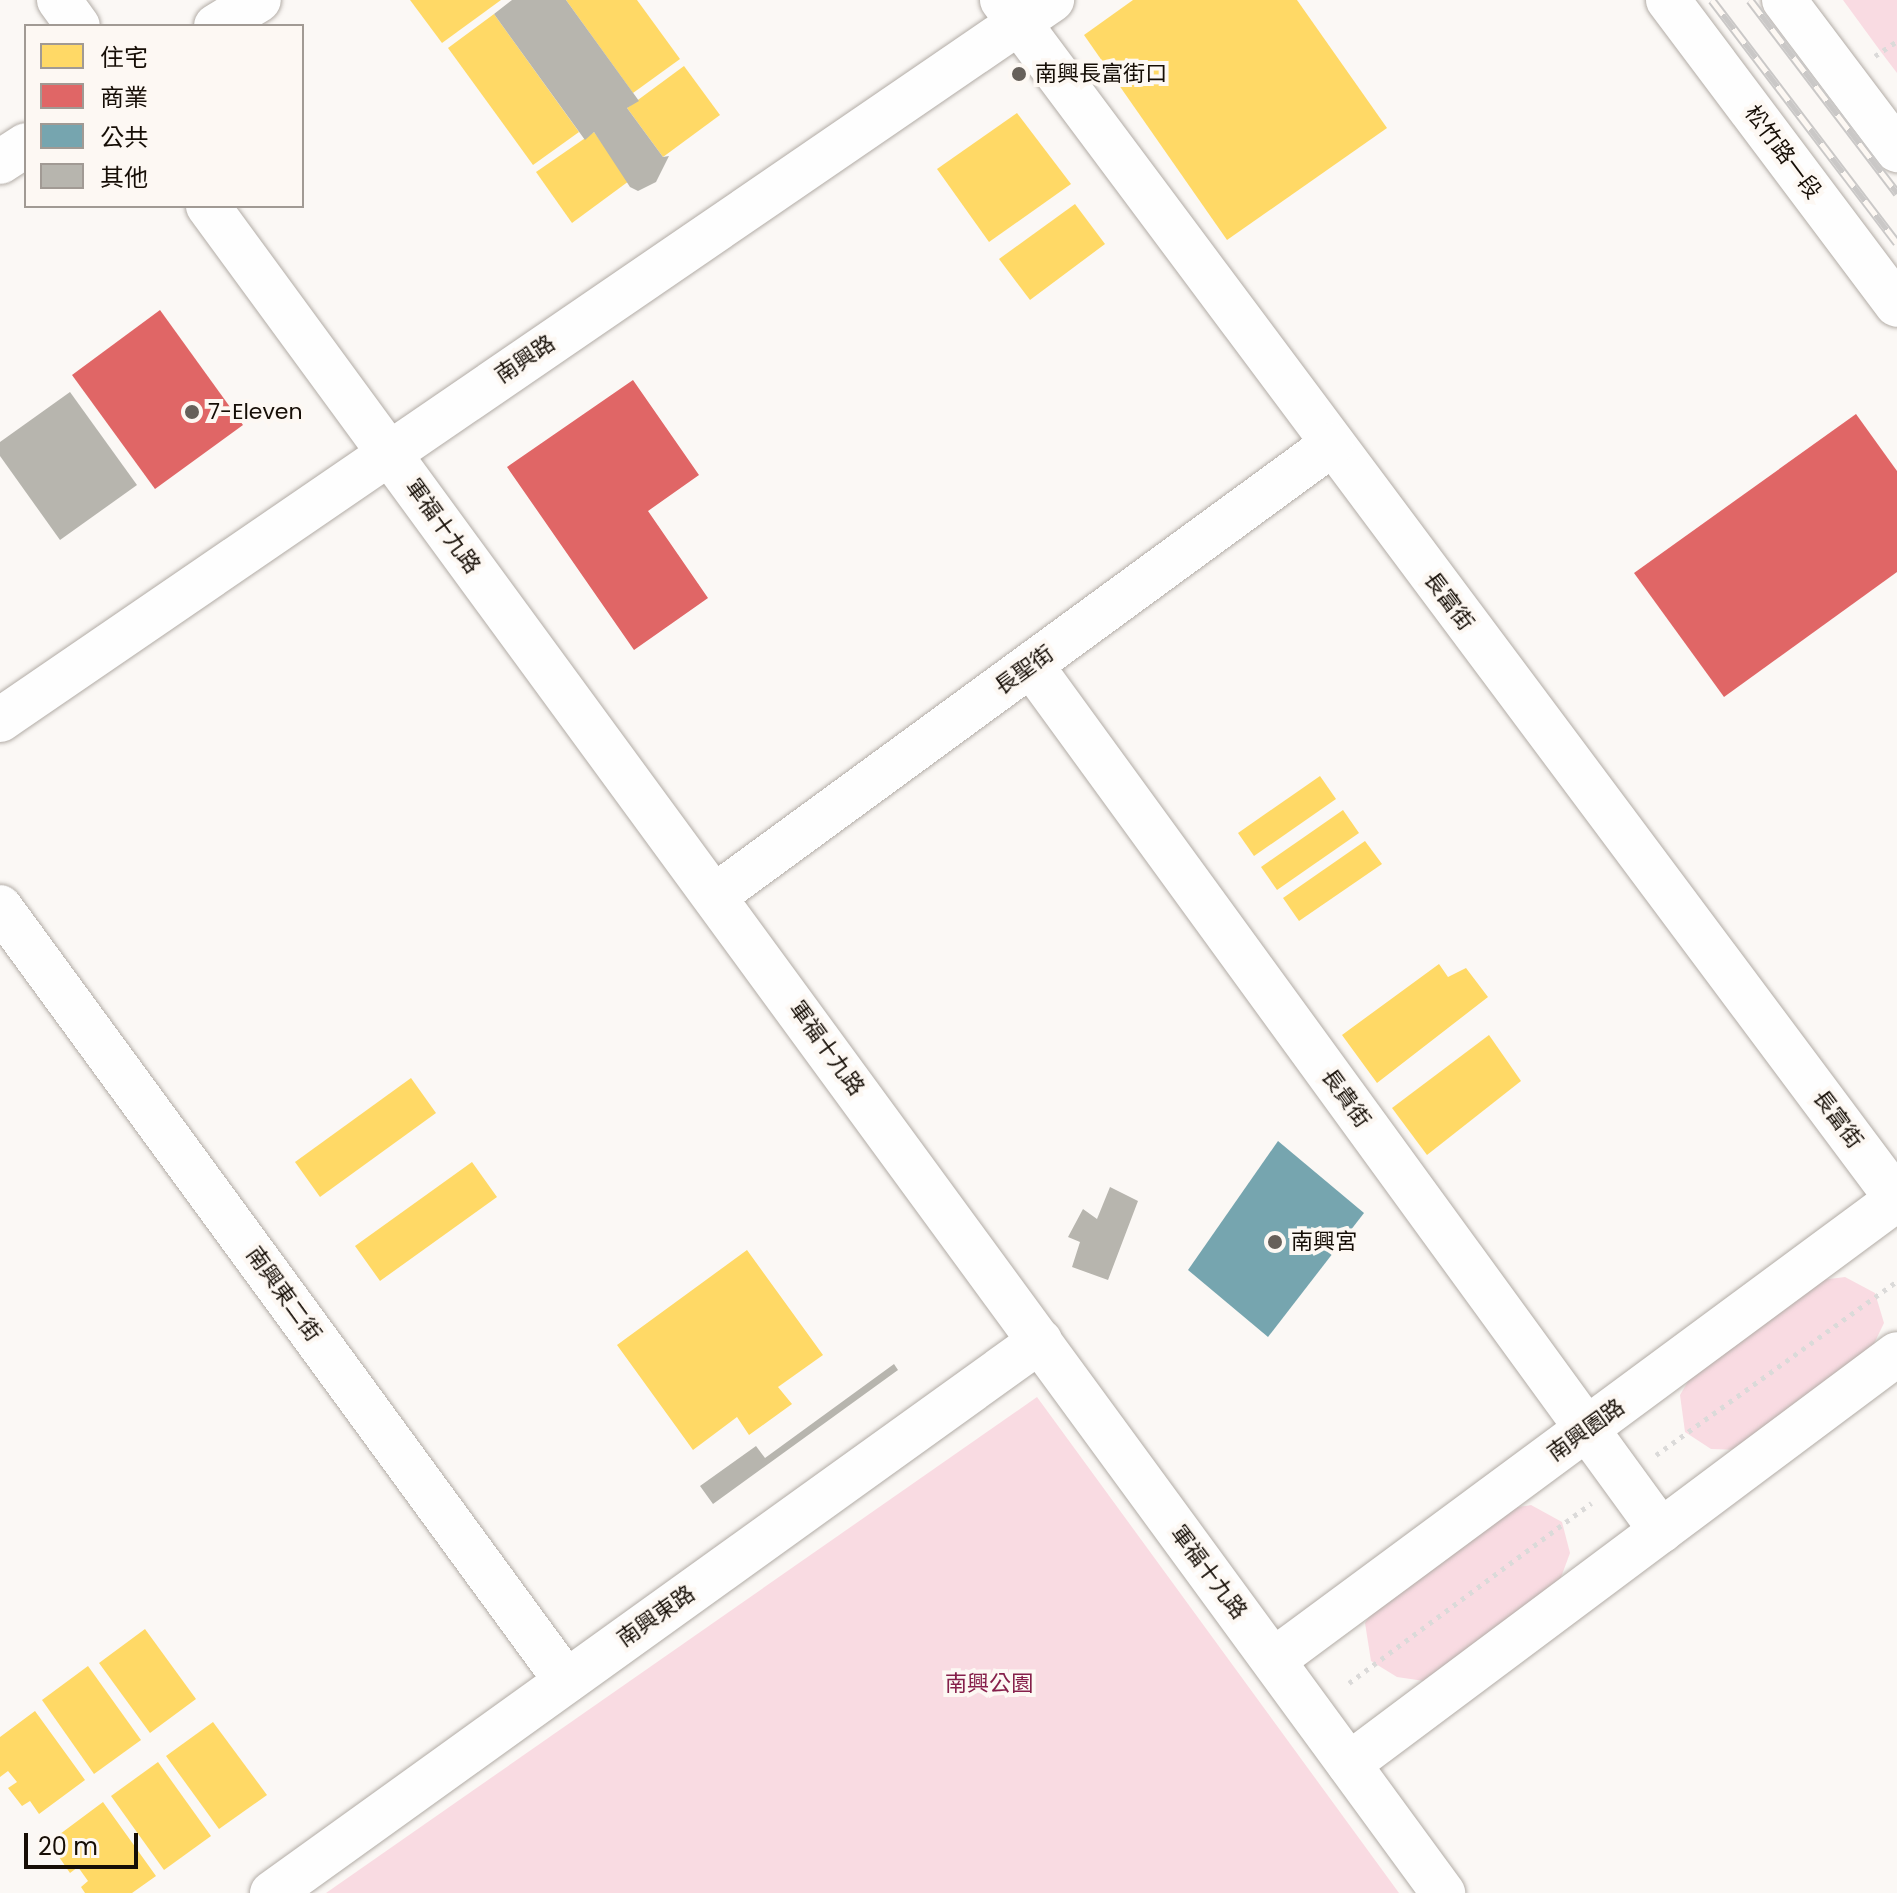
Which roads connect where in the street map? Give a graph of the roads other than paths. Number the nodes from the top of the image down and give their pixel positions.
1 (59, 0) edge
2 (259, 0) edge
3 (1668, 0) edge
4 (1784, 0) edge
5 (1024, 8) edge
6 (77, 24) edge
7 (219, 24) edge
8 (24, 146) edge
9 (1897, 150) edge
10 (0, 162) edge
11 (209, 208) edge
12 (1897, 305) edge
13 (1331, 445) junction
14 (389, 452) junction
15 (1031, 665) junction
16 (0, 720) edge
17 (716, 895) junction
18 (0, 907) edge
19 (1897, 1199) edge
20 (1040, 1341) junction
21 (1897, 1354) edge
22 (1587, 1429) junction
23 (1661, 1531) junction
24 (1275, 1659) junction
25 (566, 1681) junction
26 (1349, 1764) junction
27 (272, 1893) edge
28 (1443, 1893) edge

1 - 6 street
2 - 7 street
3 - 12 street, 松竹路一段
4 - 9 street
5 - 13 street, 長富街
5 - 14 street, 南興路
8 - 10 street
11 - 14 street, 軍福十九路
13 - 15 street, 長聖街
13 - 19 street, 長富街
14 - 16 street, 南興路
14 - 17 street, 軍福十九路
15 - 17 street, 長聖街
15 - 22 street, 長貴街
17 - 20 street, 軍福十九路
18 - 25 street, 南興東二街
19 - 22 street, 南興園路
20 - 24 street, 軍福十九路
20 - 25 street, 南興東路
21 - 23 street
22 - 23 street, 長貴街
22 - 24 street, 南興園路
23 - 26 street
24 - 26 street, 軍福十九路
25 - 27 street, 南興東路
26 - 28 street, 軍福十九路

